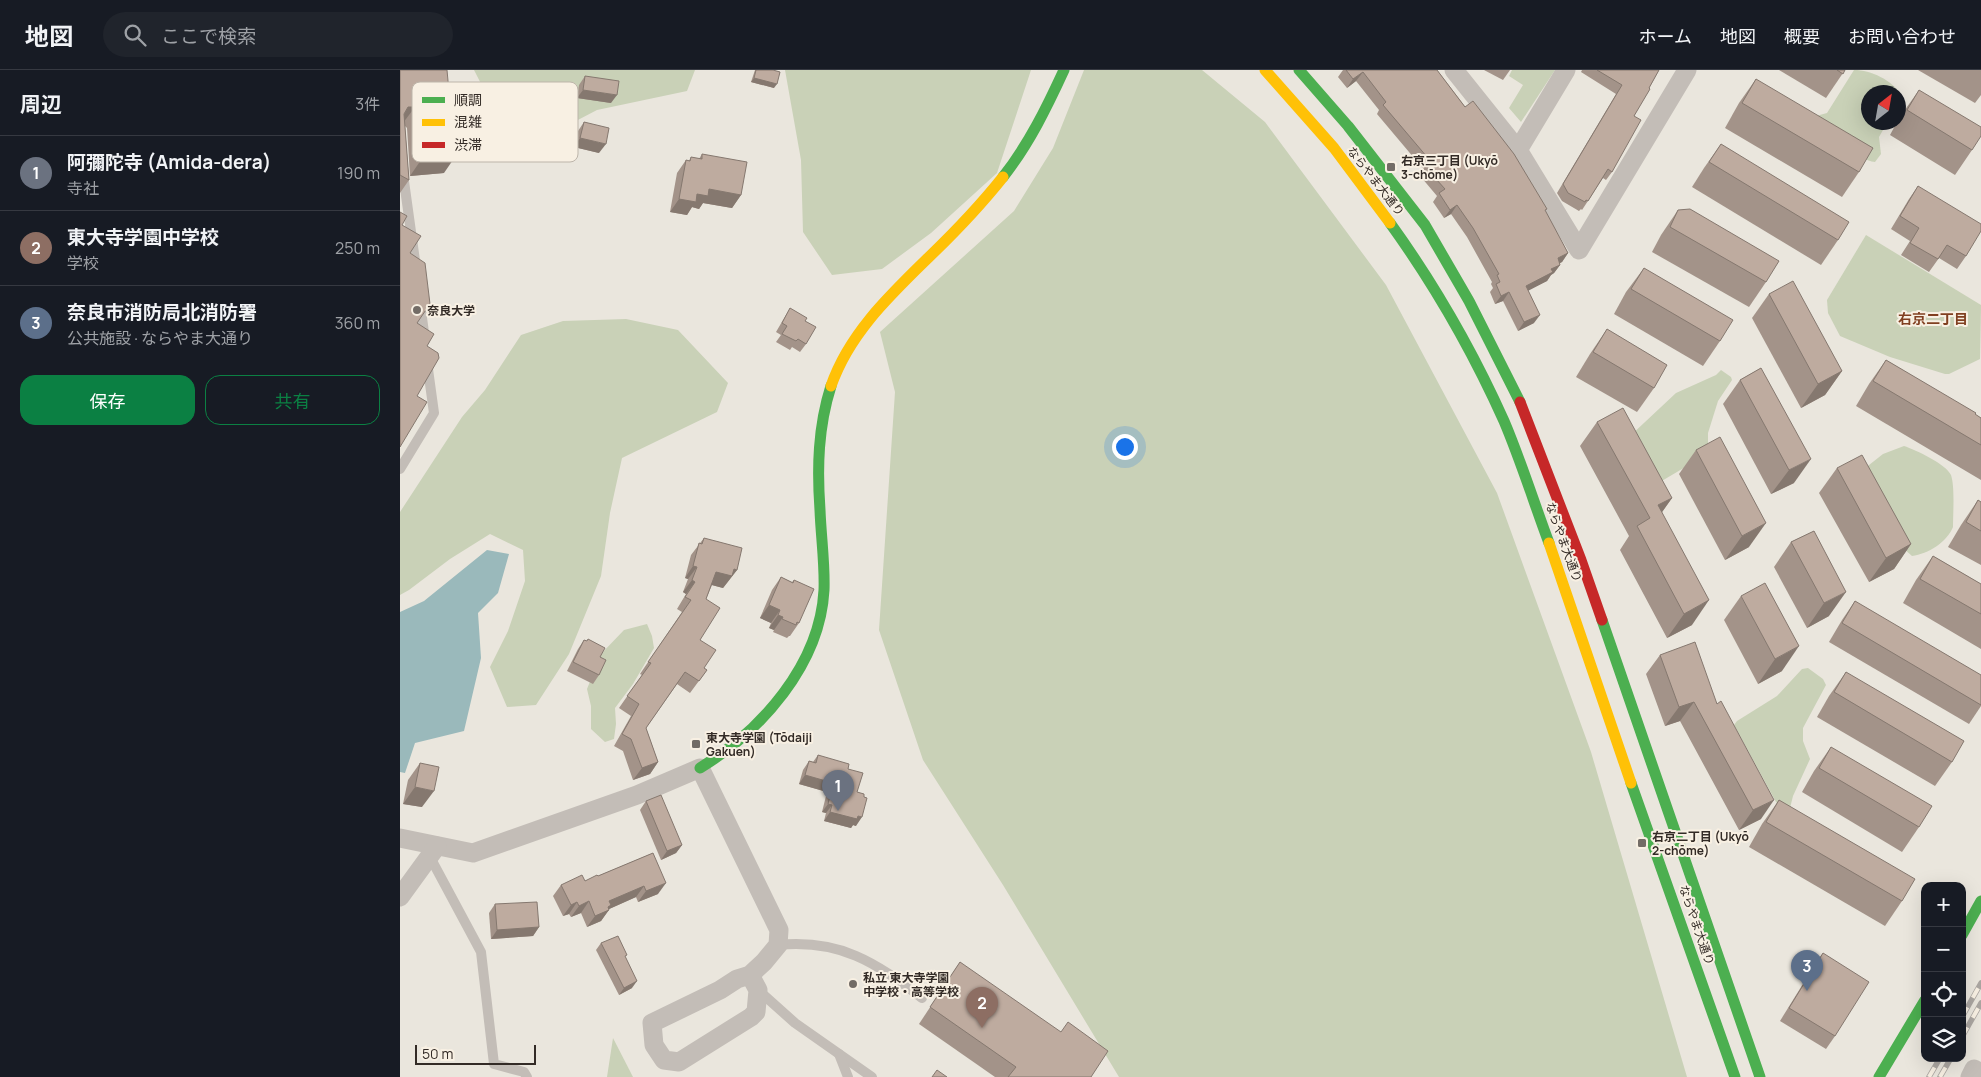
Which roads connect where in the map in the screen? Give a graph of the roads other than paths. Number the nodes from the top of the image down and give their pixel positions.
1 (1064, 70) edge
2 (1265, 70) edge
3 (1298, 70) edge
4 (1454, 70) edge
5 (1566, 70) edge
6 (1687, 70) edge
7 (1302, 85) edge
8 (1518, 150) junction
9 (402, 167) edge
10 (400, 469) edge
11 (700, 768) junction
12 (400, 838) edge
13 (433, 852) junction
14 (400, 898) edge
15 (1981, 902) edge
16 (1966, 928) edge
17 (778, 945) junction
18 (754, 982) junction
19 (922, 998) dead end
20 (1921, 1007) edge
21 (839, 1054) junction
22 (1981, 1073) edge
23 (527, 1077) edge
24 (848, 1077) edge
25 (872, 1077) edge
26 (1735, 1077) edge
27 (1760, 1077) edge
28 (1878, 1077) edge
29 (1970, 1077) edge

1 - 11 street
2 - 7 street, ならやま大通り
3 - 7 street, ならやま大通り
4 - 8 street
5 - 8 street
6 - 8 street
7 - 26 street, ならやま大通り
7 - 27 street, ならやま大通り
9 - 10 lane
11 - 13 street
11 - 17 street
12 - 13 street
13 - 14 street
13 - 23 lane
15 - 16 street
17 - 18 street
17 - 19 lane
18 - 18 street
18 - 21 lane
20 - 28 street
21 - 24 lane
21 - 25 lane
22 - 29 street

